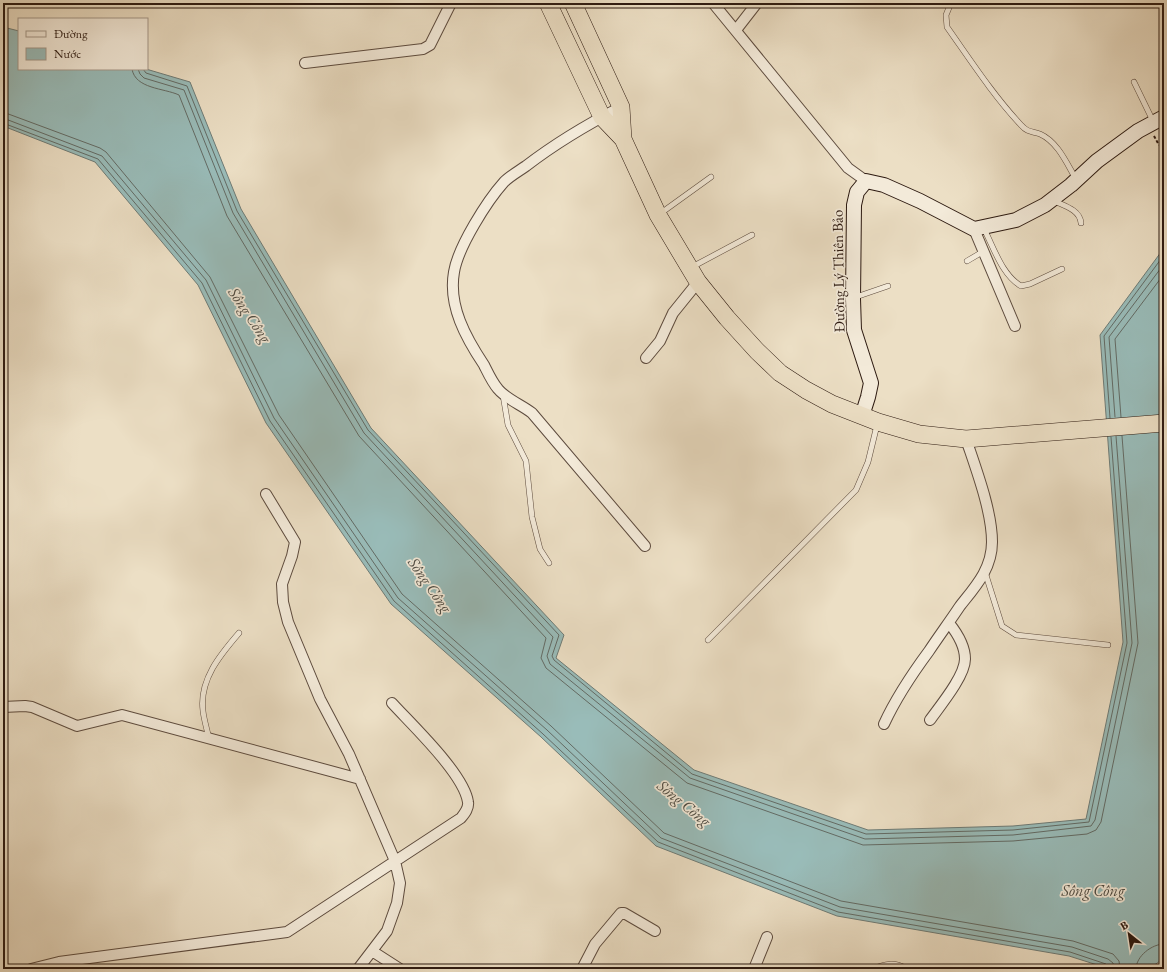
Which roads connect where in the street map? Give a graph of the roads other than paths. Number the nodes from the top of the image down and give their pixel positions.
1 (451, 3) edge
2 (548, 3) edge
3 (572, 3) edge
4 (713, 3) edge
5 (757, 3) edge
6 (951, 3) edge
7 (736, 30) junction
8 (305, 63) dead end
9 (1134, 82) dead end
10 (621, 107) junction
11 (602, 117) junction
12 (1159, 119) edge
13 (623, 139) junction
14 (711, 177) dead end
15 (1077, 180) junction
16 (866, 181) junction
17 (1052, 200) junction
18 (658, 215) junction
19 (1081, 223) dead end
20 (979, 227) junction
21 (752, 235) dead end
22 (984, 251) junction
23 (967, 261) dead end
24 (1062, 269) dead end
25 (694, 275) junction
26 (888, 286) dead end
27 (852, 299) junction
28 (1015, 326) dead end
29 (646, 358) dead end
30 (503, 393) junction
31 (862, 416) junction
32 (878, 422) junction
33 (1164, 423) edge
34 (966, 439) junction
35 (266, 494) dead end
36 (645, 546) dead end
37 (549, 563) dead end
38 (985, 572) junction
39 (950, 623) junction
40 (240, 634) dead end
41 (708, 640) dead end
42 (1108, 644) dead end
43 (392, 703) dead end
44 (3, 707) edge
45 (930, 720) dead end
46 (884, 724) dead end
47 (209, 739) junction
48 (360, 779) junction
49 (395, 861) junction
50 (655, 931) dead end
51 (768, 936) dead end
52 (372, 951) junction
53 (31, 969) edge
54 (358, 969) edge
55 (400, 969) edge
56 (582, 969) edge
57 (754, 969) edge
58 (873, 969) edge
59 (907, 969) edge

1 - 8 street
2 - 11 highway
3 - 10 highway
4 - 7 street
5 - 7 street
6 - 15 lane
7 - 16 street
9 - 12 lane
10 - 11 street
10 - 13 highway
11 - 13 highway
11 - 30 street
12 - 15 main road
13 - 18 highway
14 - 18 lane
15 - 17 main road
16 - 20 main road
16 - 27 main road, Đường Lý Thiên Bảo
17 - 19 lane
17 - 20 main road
18 - 25 highway
20 - 22 street
20 - 24 lane
21 - 25 lane
22 - 23 lane
22 - 28 street
25 - 29 street
25 - 31 highway
26 - 27 lane
27 - 31 main road, Đường Lý Thiên Bảo
30 - 36 street
30 - 37 lane
31 - 32 highway
32 - 34 highway
32 - 41 lane
33 - 34 highway
34 - 38 street
35 - 48 street
38 - 39 street
38 - 42 lane
39 - 45 street
39 - 46 street
40 - 47 lane
43 - 49 street
44 - 47 street
47 - 48 street
48 - 49 street
49 - 52 street
49 - 53 street
50 - 56 street
51 - 57 street
52 - 54 street
52 - 55 street
58 - 59 lane

